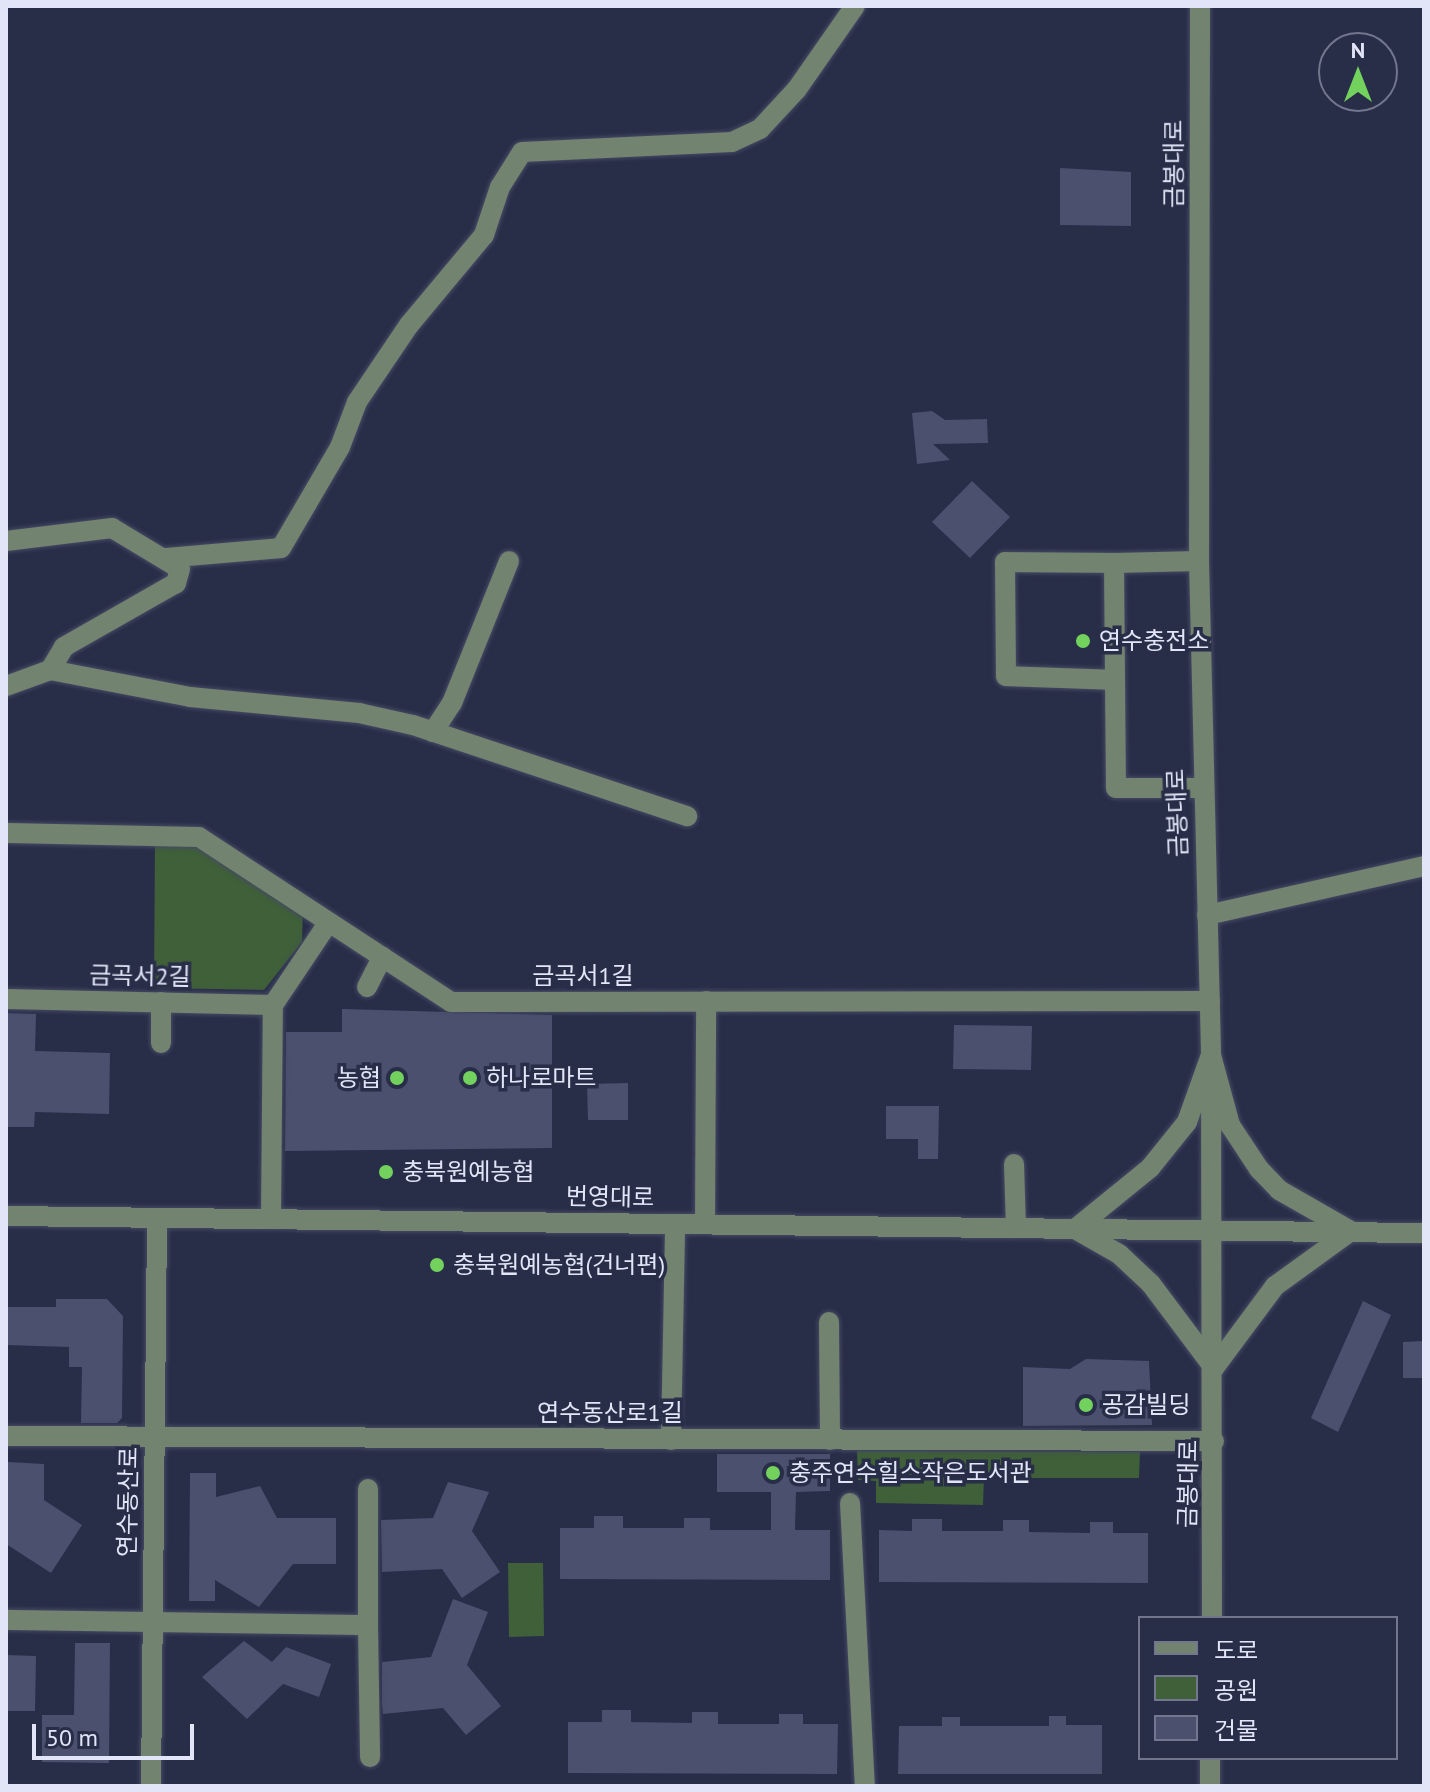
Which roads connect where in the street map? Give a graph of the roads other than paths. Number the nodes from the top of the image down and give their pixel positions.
1 (855, 6) edge
2 (1200, 6) edge
3 (6, 541) edge
4 (165, 558) junction
5 (509, 561) dead end
6 (1199, 561) junction
7 (1114, 563) junction
8 (50, 670) junction
9 (1115, 680) junction
10 (6, 686) edge
11 (433, 732) junction
12 (1202, 788) junction
13 (687, 816) dead end
14 (6, 833) edge
15 (1424, 866) edge
16 (1207, 915) junction
17 (328, 923) junction
18 (382, 957) junction
19 (367, 987) dead end
20 (6, 999) edge
21 (706, 1001) junction
22 (1210, 1001) junction
23 (161, 1002) junction
24 (273, 1005) junction
25 (161, 1043) dead end
26 (1211, 1055) junction
27 (1014, 1164) dead end
28 (6, 1216) edge
29 (157, 1218) junction
30 (271, 1219) junction
31 (675, 1224) junction
32 (705, 1224) junction
33 (1016, 1228) junction
34 (1075, 1229) junction
35 (1213, 1229) junction
36 (1351, 1231) junction
37 (1424, 1233) edge
38 (829, 1322) dead end
39 (1214, 1368) junction
40 (6, 1436) edge
41 (155, 1438) junction
42 (671, 1440) junction
43 (830, 1440) junction
44 (1214, 1441) junction
45 (368, 1489) dead end
46 (850, 1503) dead end
47 (1212, 1616) edge
48 (6, 1620) edge
49 (153, 1623) junction
50 (368, 1625) junction
51 (370, 1757) dead end
52 (1210, 1760) edge
53 (151, 1786) edge
54 (865, 1786) edge
55 (1210, 1786) edge

1 - 4 street
2 - 6 street, 금봉대로
3 - 4 street
4 - 8 street
5 - 11 street
6 - 7 street
6 - 12 street, 금봉대로
7 - 9 street
7 - 9 street
8 - 10 street
8 - 11 street
9 - 12 street
11 - 13 street
12 - 16 street, 금봉대로
14 - 17 street, 금곡서1길
15 - 16 street
16 - 22 street, 금봉대로
17 - 18 street, 금곡서1길
17 - 24 street
18 - 19 street
18 - 21 street, 금곡서1길
20 - 23 street, 금곡서2길
21 - 22 street, 금곡서1길
21 - 32 street
22 - 26 street, 금봉대로
23 - 24 street, 금곡서2길
23 - 25 street
24 - 30 street
26 - 34 street
26 - 35 street, 금봉대로
26 - 36 street
27 - 33 street
28 - 29 street, 번영대로
29 - 30 street, 번영대로
29 - 41 street, 연수동산로
30 - 31 street, 번영대로
31 - 32 street, 번영대로
31 - 42 street
32 - 33 street, 번영대로
33 - 34 street, 번영대로
34 - 35 street, 번영대로
34 - 39 street
35 - 36 street, 번영대로
35 - 39 street, 금봉대로
36 - 37 street, 번영대로
36 - 39 street
38 - 43 street
39 - 44 street, 금봉대로
40 - 41 street, 연수동산로1길
41 - 42 street, 연수동산로1길
41 - 49 street, 연수동산로
42 - 43 street, 연수동산로1길
43 - 44 street, 연수동산로1길
44 - 47 street, 금봉대로
45 - 50 street
46 - 54 street
48 - 49 street
49 - 50 street
49 - 53 street, 연수동산로
50 - 51 street
52 - 55 street

